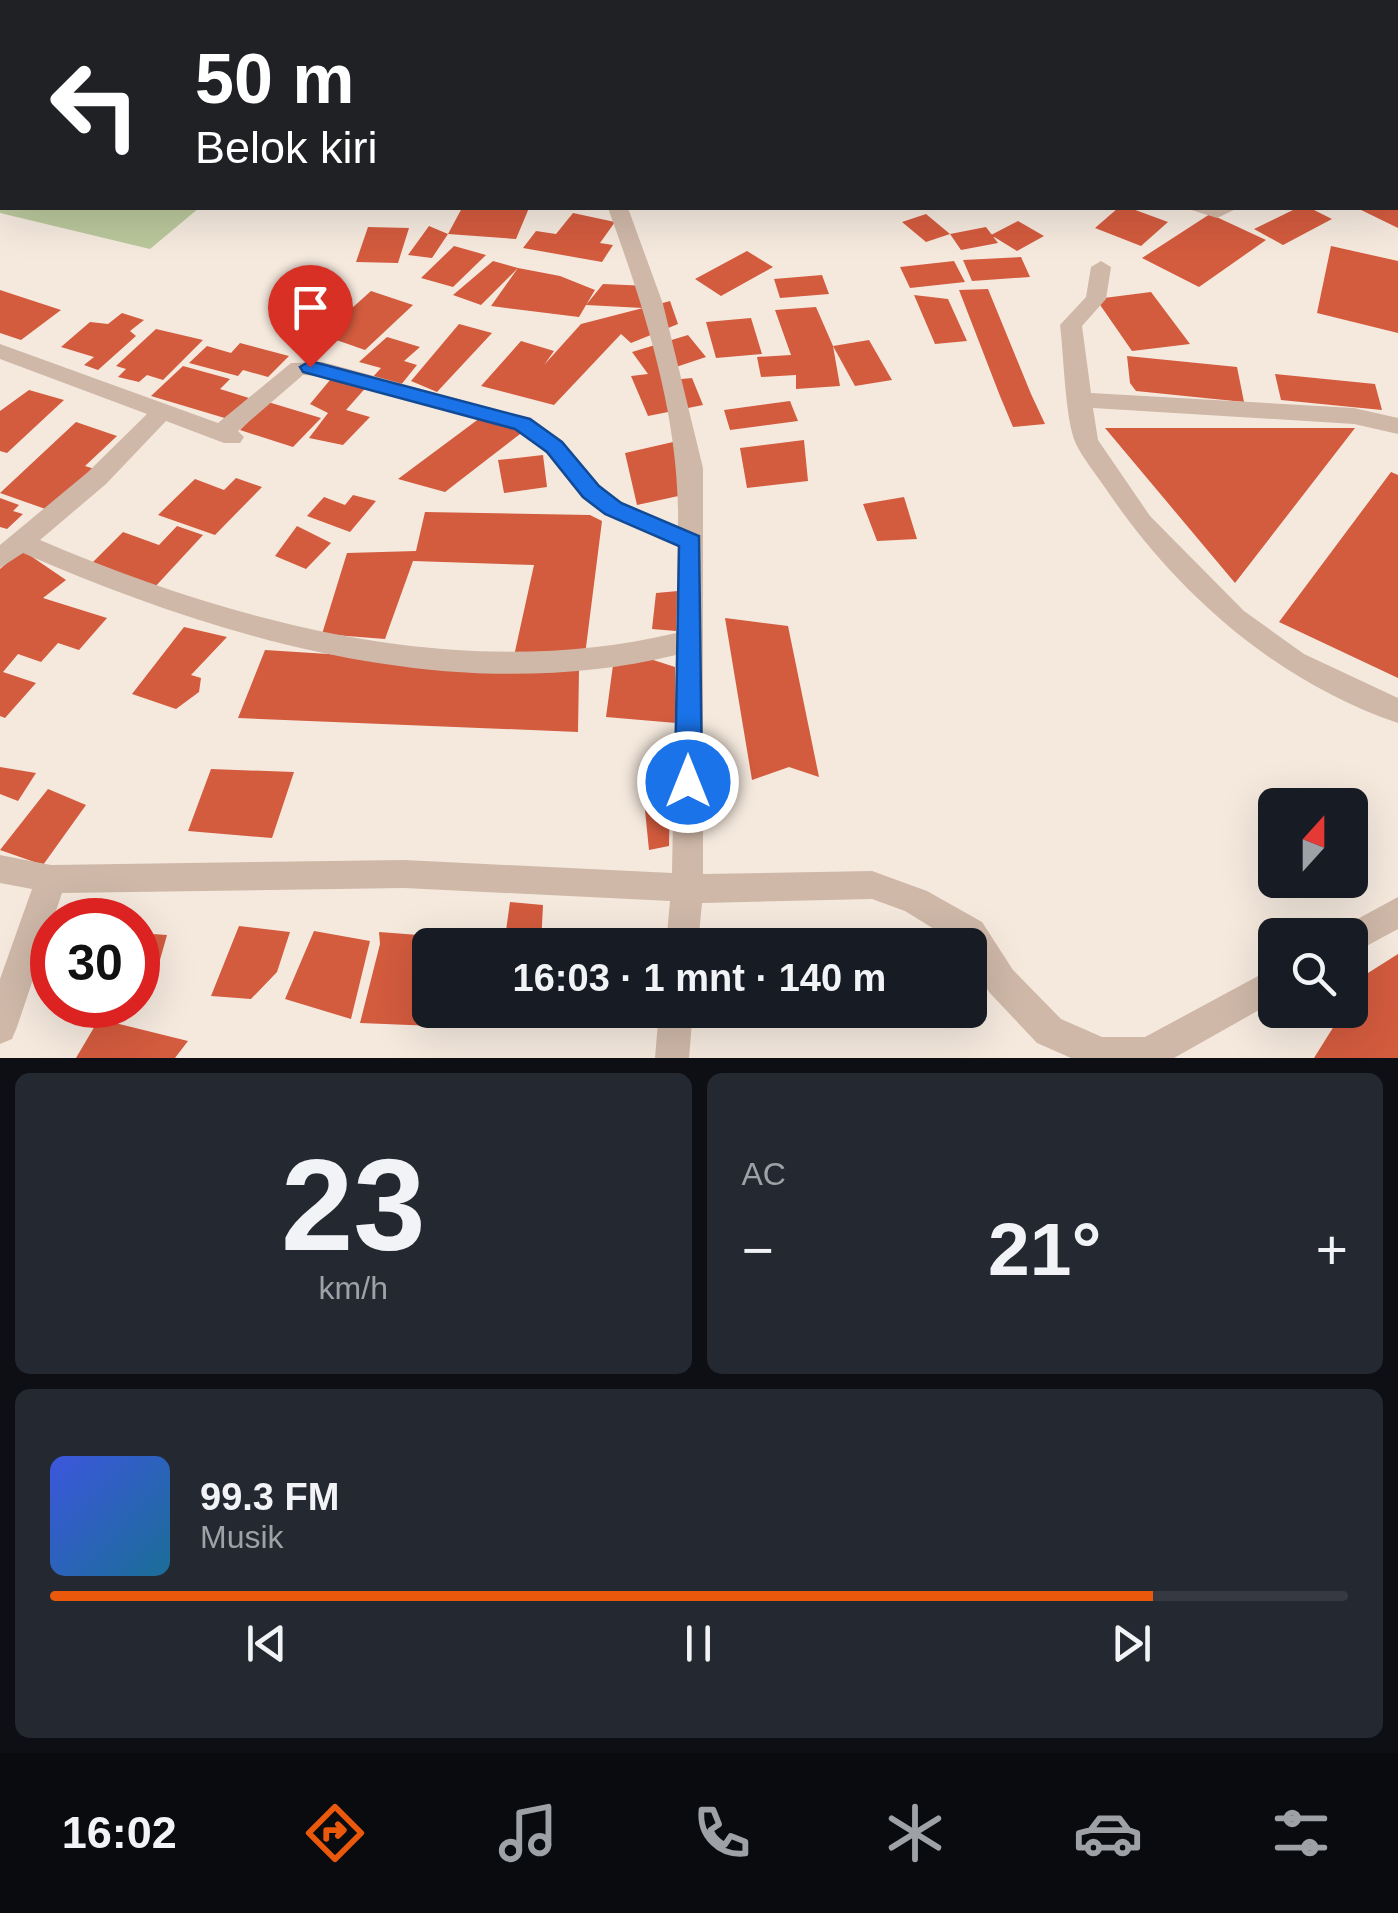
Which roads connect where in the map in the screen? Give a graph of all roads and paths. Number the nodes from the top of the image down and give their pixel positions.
1 (619, 210) edge
2 (1101, 267) dead end
3 (0, 351) edge
4 (1078, 400) junction
5 (164, 411) junction
6 (1398, 426) edge
7 (691, 542) junction
8 (10, 550) edge
9 (690, 640) junction
10 (1398, 711) edge
11 (0, 868) edge
12 (51, 879) junction
13 (687, 887) junction
14 (1398, 912) edge
15 (683, 928) edge
16 (1368, 930) edge
17 (1258, 993) edge
18 (0, 1028) edge
19 (674, 1028) edge
20 (1149, 1056) edge
21 (672, 1058) edge

1 - 7 street
2 - 4 street
3 - 5 street
4 - 6 street
4 - 10 street
5 - 7 street
5 - 8 street
7 - 9 street
8 - 9 street
9 - 13 street
11 - 12 street
12 - 13 street
12 - 18 street
13 - 15 street
13 - 20 street
14 - 16 street
17 - 20 street
19 - 21 street

